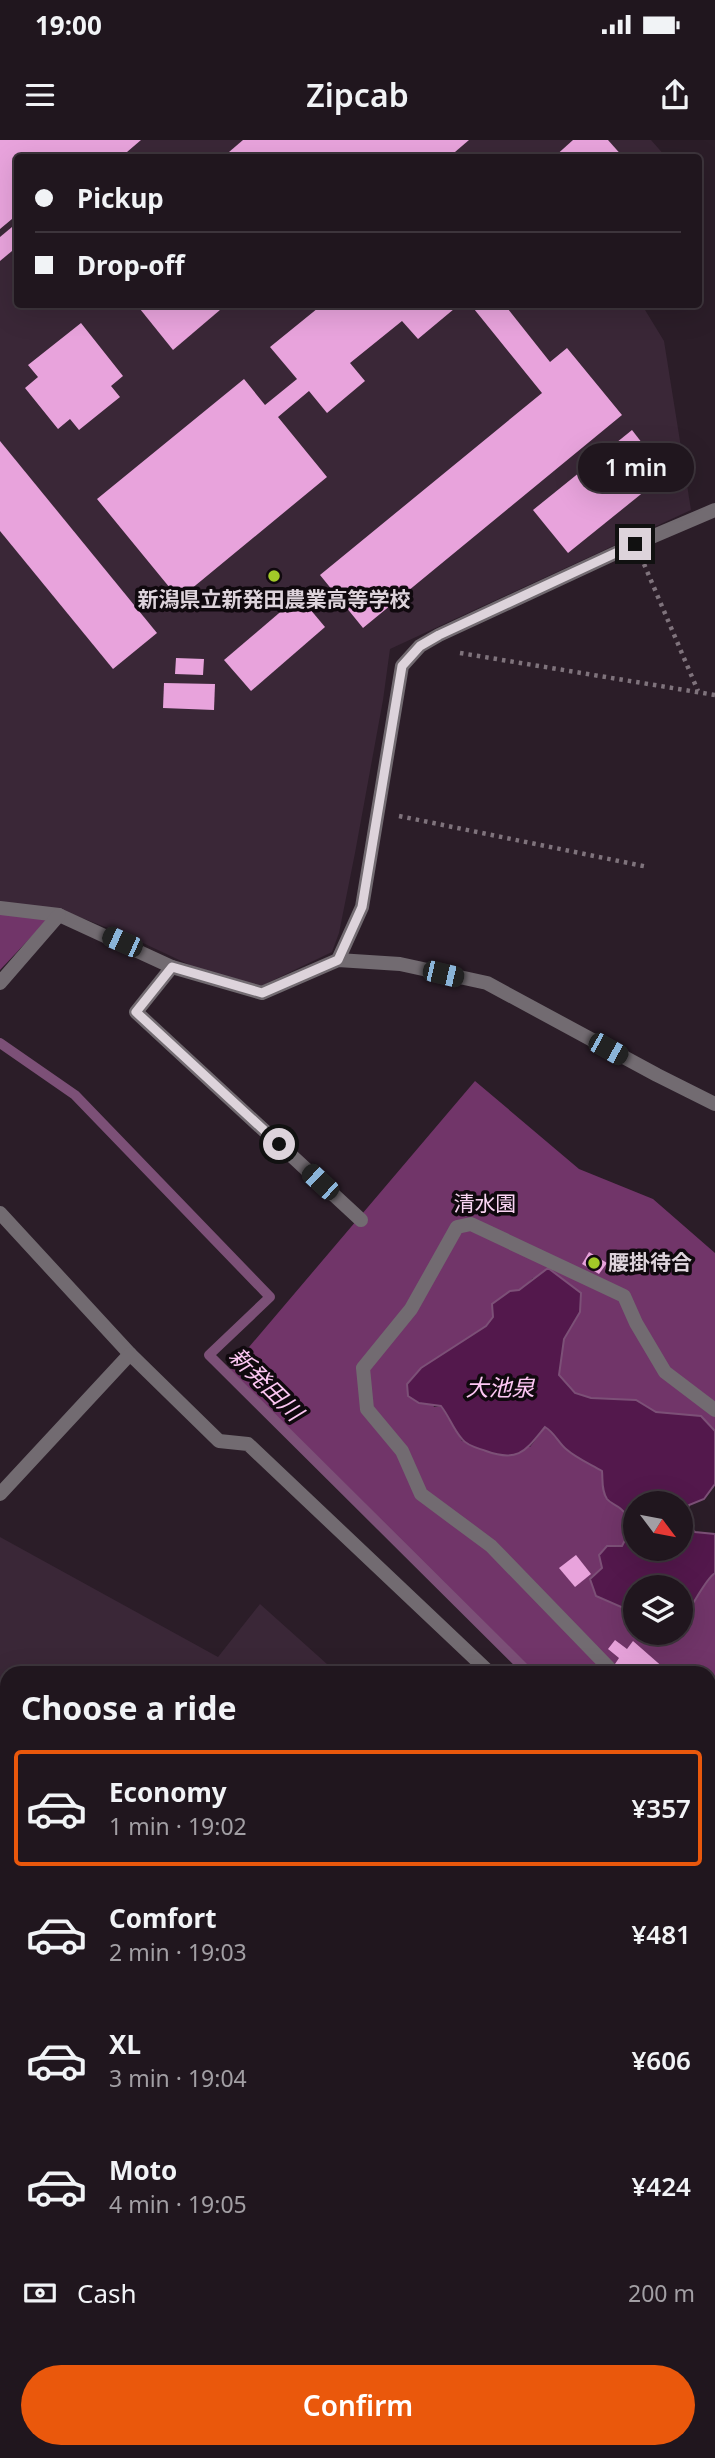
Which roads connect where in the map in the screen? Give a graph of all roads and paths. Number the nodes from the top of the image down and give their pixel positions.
1 (715, 510) edge
2 (635, 544) junction
3 (420, 646) junction
4 (699, 692) junction
5 (715, 695) edge
6 (378, 812) junction
7 (648, 867) dead end
8 (0, 908) edge
9 (59, 915) junction
10 (338, 960) junction
11 (172, 967) junction
12 (0, 983) edge
13 (715, 1104) edge
14 (0, 1213) edge
15 (361, 1220) dead end
16 (130, 1354) junction
17 (715, 1410) edge
18 (0, 1494) edge
19 (483, 1666) edge
20 (607, 1666) edge

1 - 2 street
2 - 3 street
2 - 4 path
3 - 4 path
3 - 6 street
4 - 5 path
6 - 7 path
6 - 10 street
8 - 9 street
9 - 11 street
9 - 12 street
10 - 11 street
10 - 13 street
11 - 15 street
14 - 16 street
16 - 18 street
16 - 19 street
17 - 20 street

